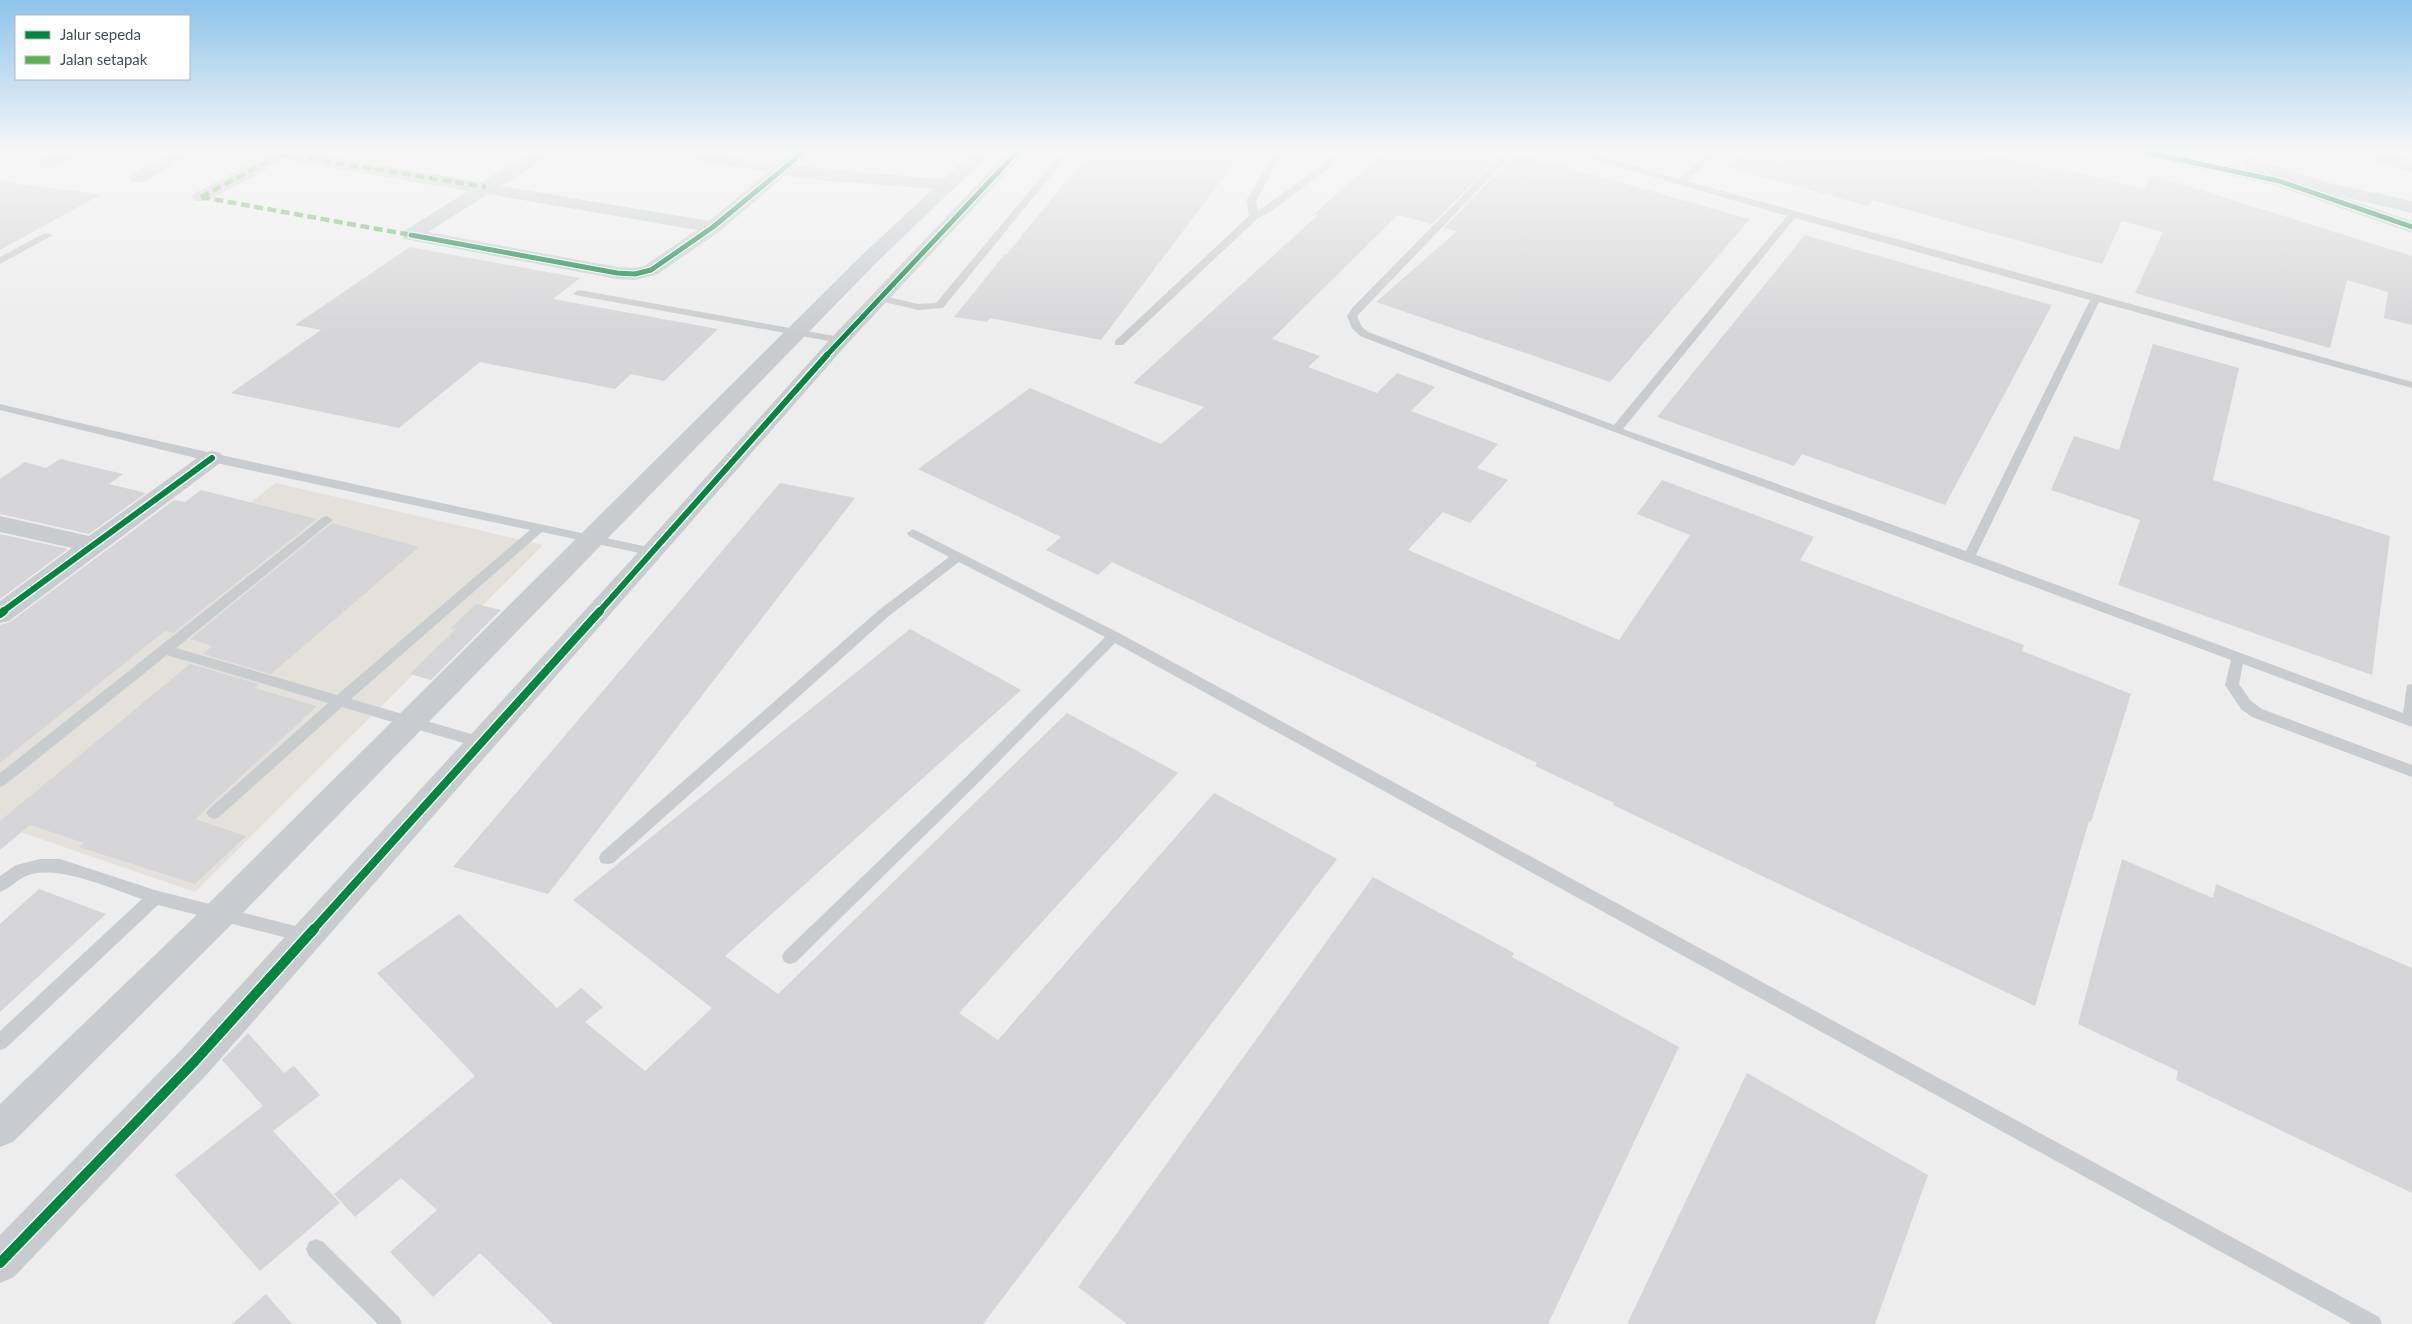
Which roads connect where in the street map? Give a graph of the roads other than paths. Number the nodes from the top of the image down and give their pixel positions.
1 (446, 212) edge
2 (627, 212) edge
3 (732, 212) edge
4 (919, 212) edge
5 (962, 212) edge
6 (1017, 212) edge
7 (1253, 212) edge
8 (1263, 212) edge
9 (1451, 212) edge
10 (1786, 212) edge
11 (2341, 212) edge
12 (2369, 212) edge
13 (1794, 214) junction
14 (1254, 217) junction
15 (714, 227) junction
16 (2412, 227) edge
17 (48, 235) dead end
18 (2412, 238) edge
19 (0, 261) edge
20 (579, 293) dead end
21 (2096, 297) junction
22 (880, 298) junction
23 (798, 332) junction
24 (840, 340) junction
25 (1119, 343) dead end
26 (2412, 385) edge
27 (0, 407) edge
28 (1616, 430) junction
29 (212, 458) junction
30 (327, 520) dead end
31 (0, 524) edge
32 (541, 527) junction
33 (913, 533) dead end
34 (594, 538) junction
35 (93, 545) junction
36 (653, 552) junction
37 (958, 556) junction
38 (1970, 557) junction
39 (0, 614) edge
40 (1114, 636) junction
41 (163, 649) junction
42 (2238, 657) junction
43 (2412, 689) edge
44 (338, 702) junction
45 (409, 722) junction
46 (2410, 722) edge
47 (480, 742) junction
48 (2412, 771) edge
49 (0, 781) edge
50 (214, 813) dead end
51 (607, 858) dead end
52 (0, 885) edge
53 (155, 897) junction
54 (220, 914) junction
55 (307, 936) junction
56 (790, 957) dead end
57 (0, 1042) edge
58 (0, 1129) edge
59 (316, 1249) dead end
60 (0, 1264) edge
61 (392, 1324) edge
62 (2372, 1324) edge

1 - 15 street
2 - 15 street
3 - 15 street
4 - 23 street
5 - 22 street
6 - 22 lane
7 - 14 lane
8 - 14 lane
9 - 28 lane
10 - 13 lane
11 - 18 street
12 - 16 street
13 - 21 lane
13 - 28 lane
14 - 25 lane
17 - 19 lane
20 - 23 lane
21 - 26 lane
21 - 38 lane
22 - 24 street
23 - 24 lane
23 - 34 street
24 - 36 street
27 - 29 lane
28 - 38 lane
29 - 32 lane
29 - 35 street
30 - 41 lane
31 - 35 street
32 - 34 lane
32 - 44 lane
33 - 37 lane
34 - 36 lane
34 - 45 street
35 - 39 street
36 - 47 street
37 - 40 lane
37 - 51 lane
38 - 42 lane
40 - 56 lane
40 - 62 lane
41 - 44 lane
41 - 49 lane
42 - 46 lane
42 - 48 lane
43 - 46 lane
44 - 45 lane
44 - 50 lane
45 - 47 lane
45 - 54 street
47 - 55 street
52 - 53 lane
53 - 54 lane
53 - 57 lane
54 - 55 lane
54 - 58 street
55 - 60 street
59 - 61 lane

